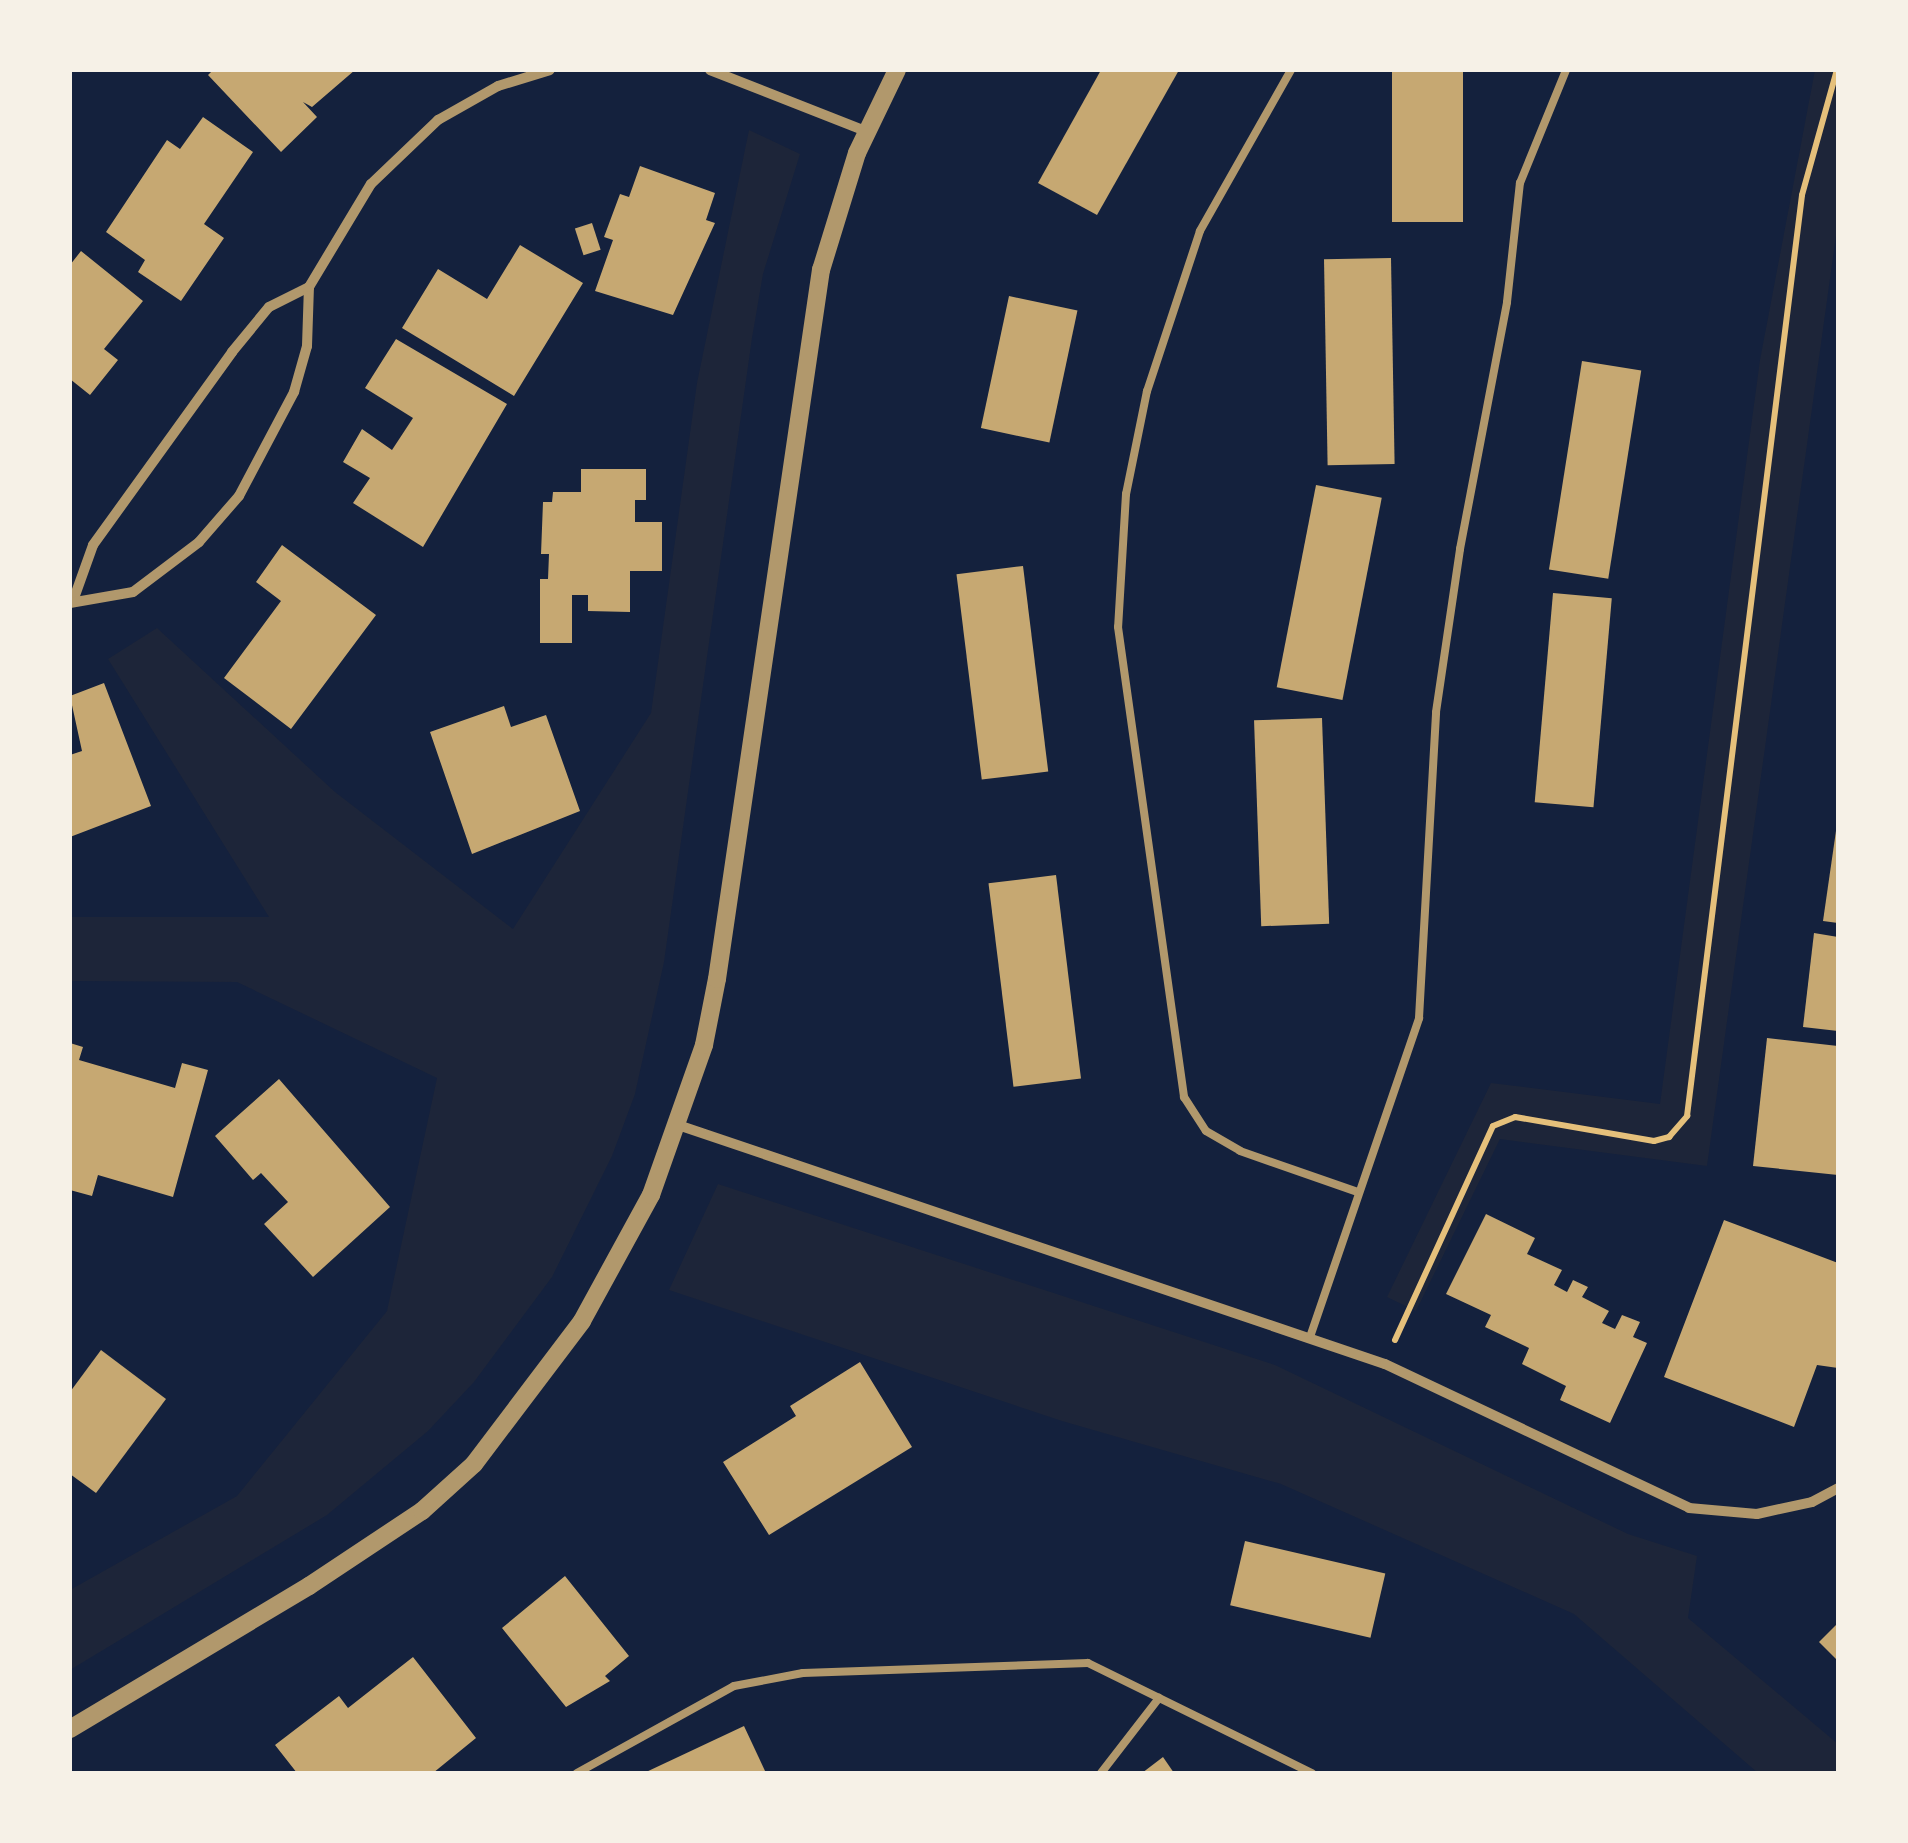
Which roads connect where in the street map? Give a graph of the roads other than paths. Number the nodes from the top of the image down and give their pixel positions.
1 (550, 70) edge
2 (710, 70) edge
3 (897, 70) edge
4 (1290, 70) edge
5 (1566, 70) edge
6 (866, 131) junction
7 (310, 287) junction
8 (71, 602) edge
9 (678, 1124) junction
10 (1358, 1192) junction
11 (1310, 1337) junction
12 (1838, 1488) edge
13 (1159, 1698) junction
14 (70, 1729) edge
15 (577, 1773) edge
16 (1101, 1773) edge
17 (1312, 1773) edge

1 - 7 street
2 - 6 street
3 - 6 street
4 - 10 lane
5 - 10 lane
6 - 9 street
7 - 8 street
7 - 8 street
9 - 11 street
9 - 14 street
10 - 11 lane
11 - 12 street
13 - 15 lane
13 - 16 lane
13 - 17 lane

